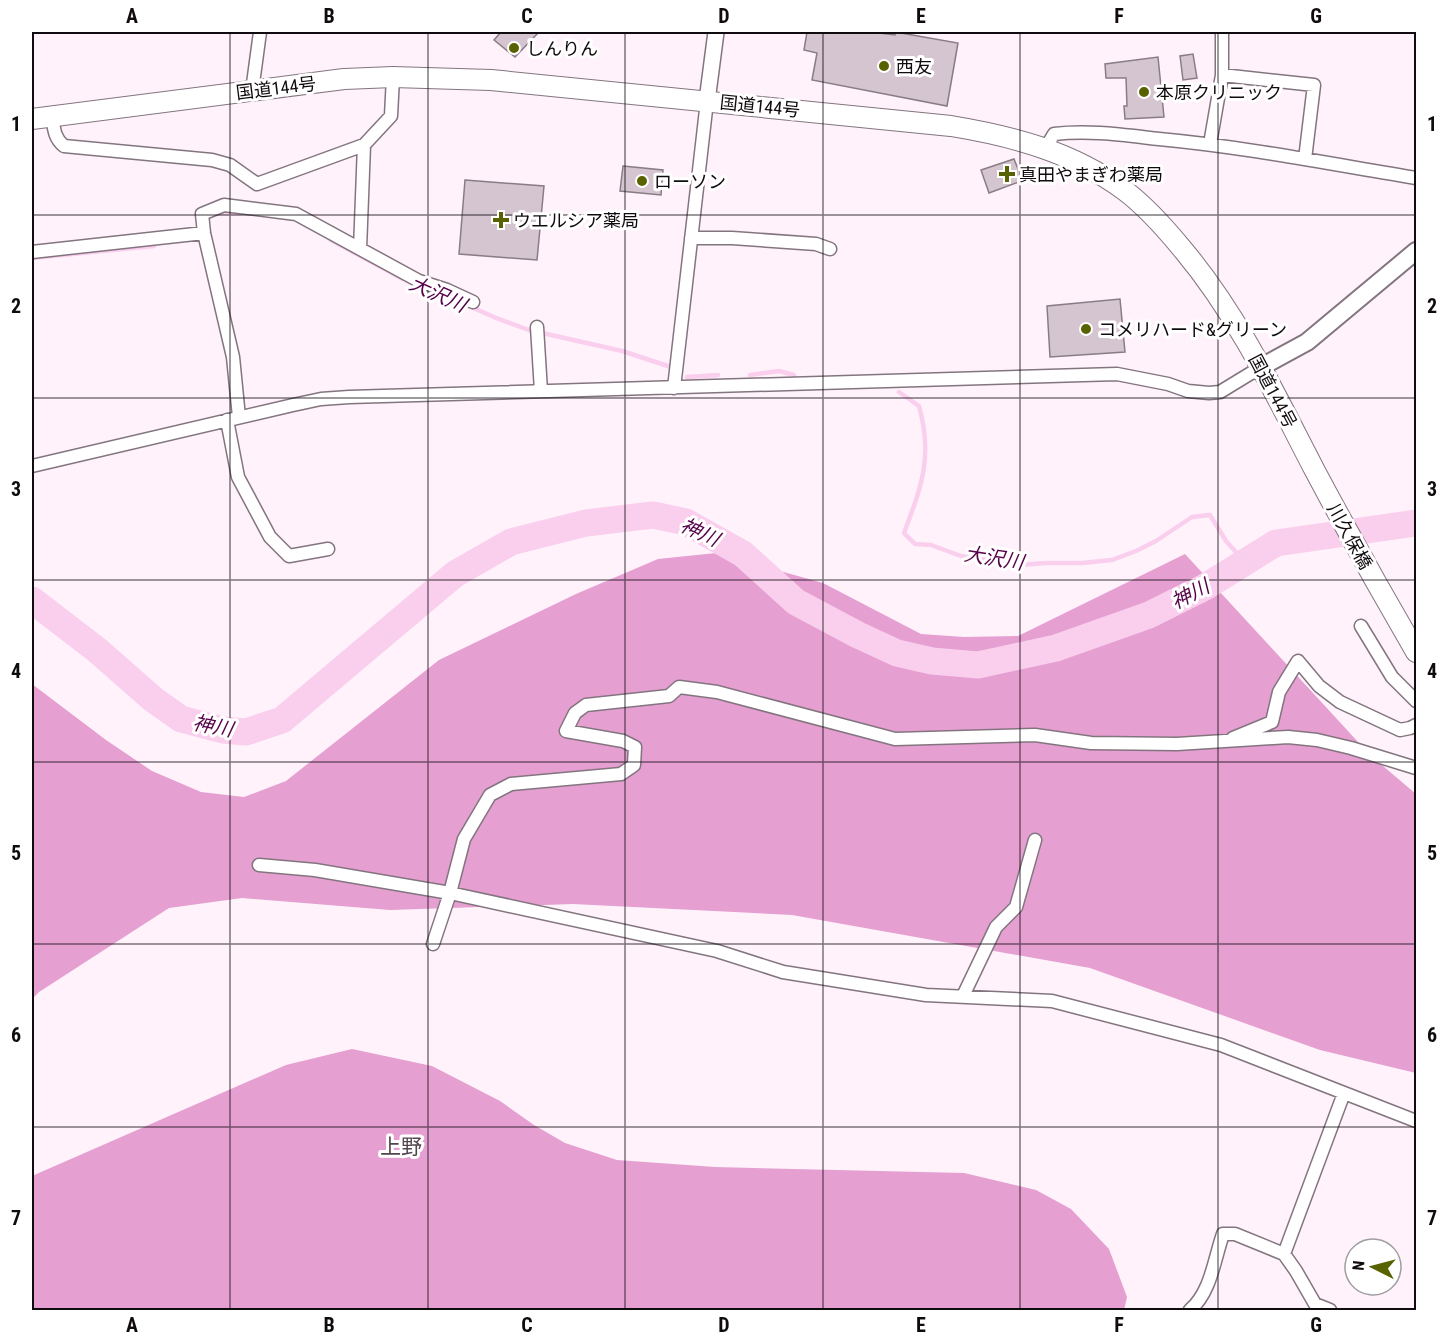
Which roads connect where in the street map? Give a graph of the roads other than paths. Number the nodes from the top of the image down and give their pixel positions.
1 (260, 32) edge
2 (716, 32) edge
3 (1222, 32) edge
4 (1222, 75) junction
5 (393, 77) junction
6 (252, 91) junction
7 (707, 101) junction
8 (52, 116) junction
9 (32, 119) edge
10 (1210, 144) junction
11 (364, 145) junction
12 (1045, 149) junction
13 (1305, 159) junction
14 (1416, 178) edge
15 (204, 233) junction
16 (691, 238) junction
17 (360, 249) junction
18 (830, 249) dead end
19 (1416, 251) edge
20 (32, 252) edge
21 (473, 302) dead end
22 (538, 331) dead end
23 (1261, 367) junction
24 (674, 387) junction
25 (541, 391) junction
26 (233, 419) junction
27 (32, 466) edge
28 (1321, 481) joint
29 (328, 549) dead end
30 (1361, 626) dead end
31 (1416, 652) edge
32 (1416, 701) edge
33 (1416, 725) edge
34 (1224, 742) junction
35 (1416, 768) edge
36 (1035, 840) dead end
37 (259, 866) dead end
38 (450, 892) junction
39 (433, 944) dead end
40 (963, 996) junction
41 (1344, 1092) junction
42 (1416, 1121) edge
43 (1284, 1254) junction
44 (1190, 1311) edge
45 (1330, 1311) edge

1 - 6 street
2 - 7 street
3 - 4 street
4 - 10 street
4 - 13 street
5 - 6 highway, 国道144号
5 - 7 highway, 国道144号
5 - 11 street
6 - 8 highway, 国道144号
7 - 12 highway, 国道144号
7 - 16 street
8 - 9 highway, 国道144号
8 - 11 street
10 - 12 street
10 - 13 street
11 - 17 street
12 - 23 highway, 国道144号
13 - 14 street
15 - 17 street
15 - 20 street
15 - 26 street
16 - 18 street
16 - 24 street
17 - 21 street
19 - 23 main road
22 - 25 street
23 - 24 street
23 - 28 highway, 国道144号
24 - 25 street
25 - 26 street
26 - 27 street
26 - 29 street
28 - 31 highway, 川久保橋
30 - 32 street
33 - 34 street
34 - 35 street
34 - 38 street
36 - 40 street
37 - 38 street
38 - 39 street
38 - 40 street
40 - 41 street
41 - 42 street
41 - 43 street
43 - 44 street
43 - 45 street

